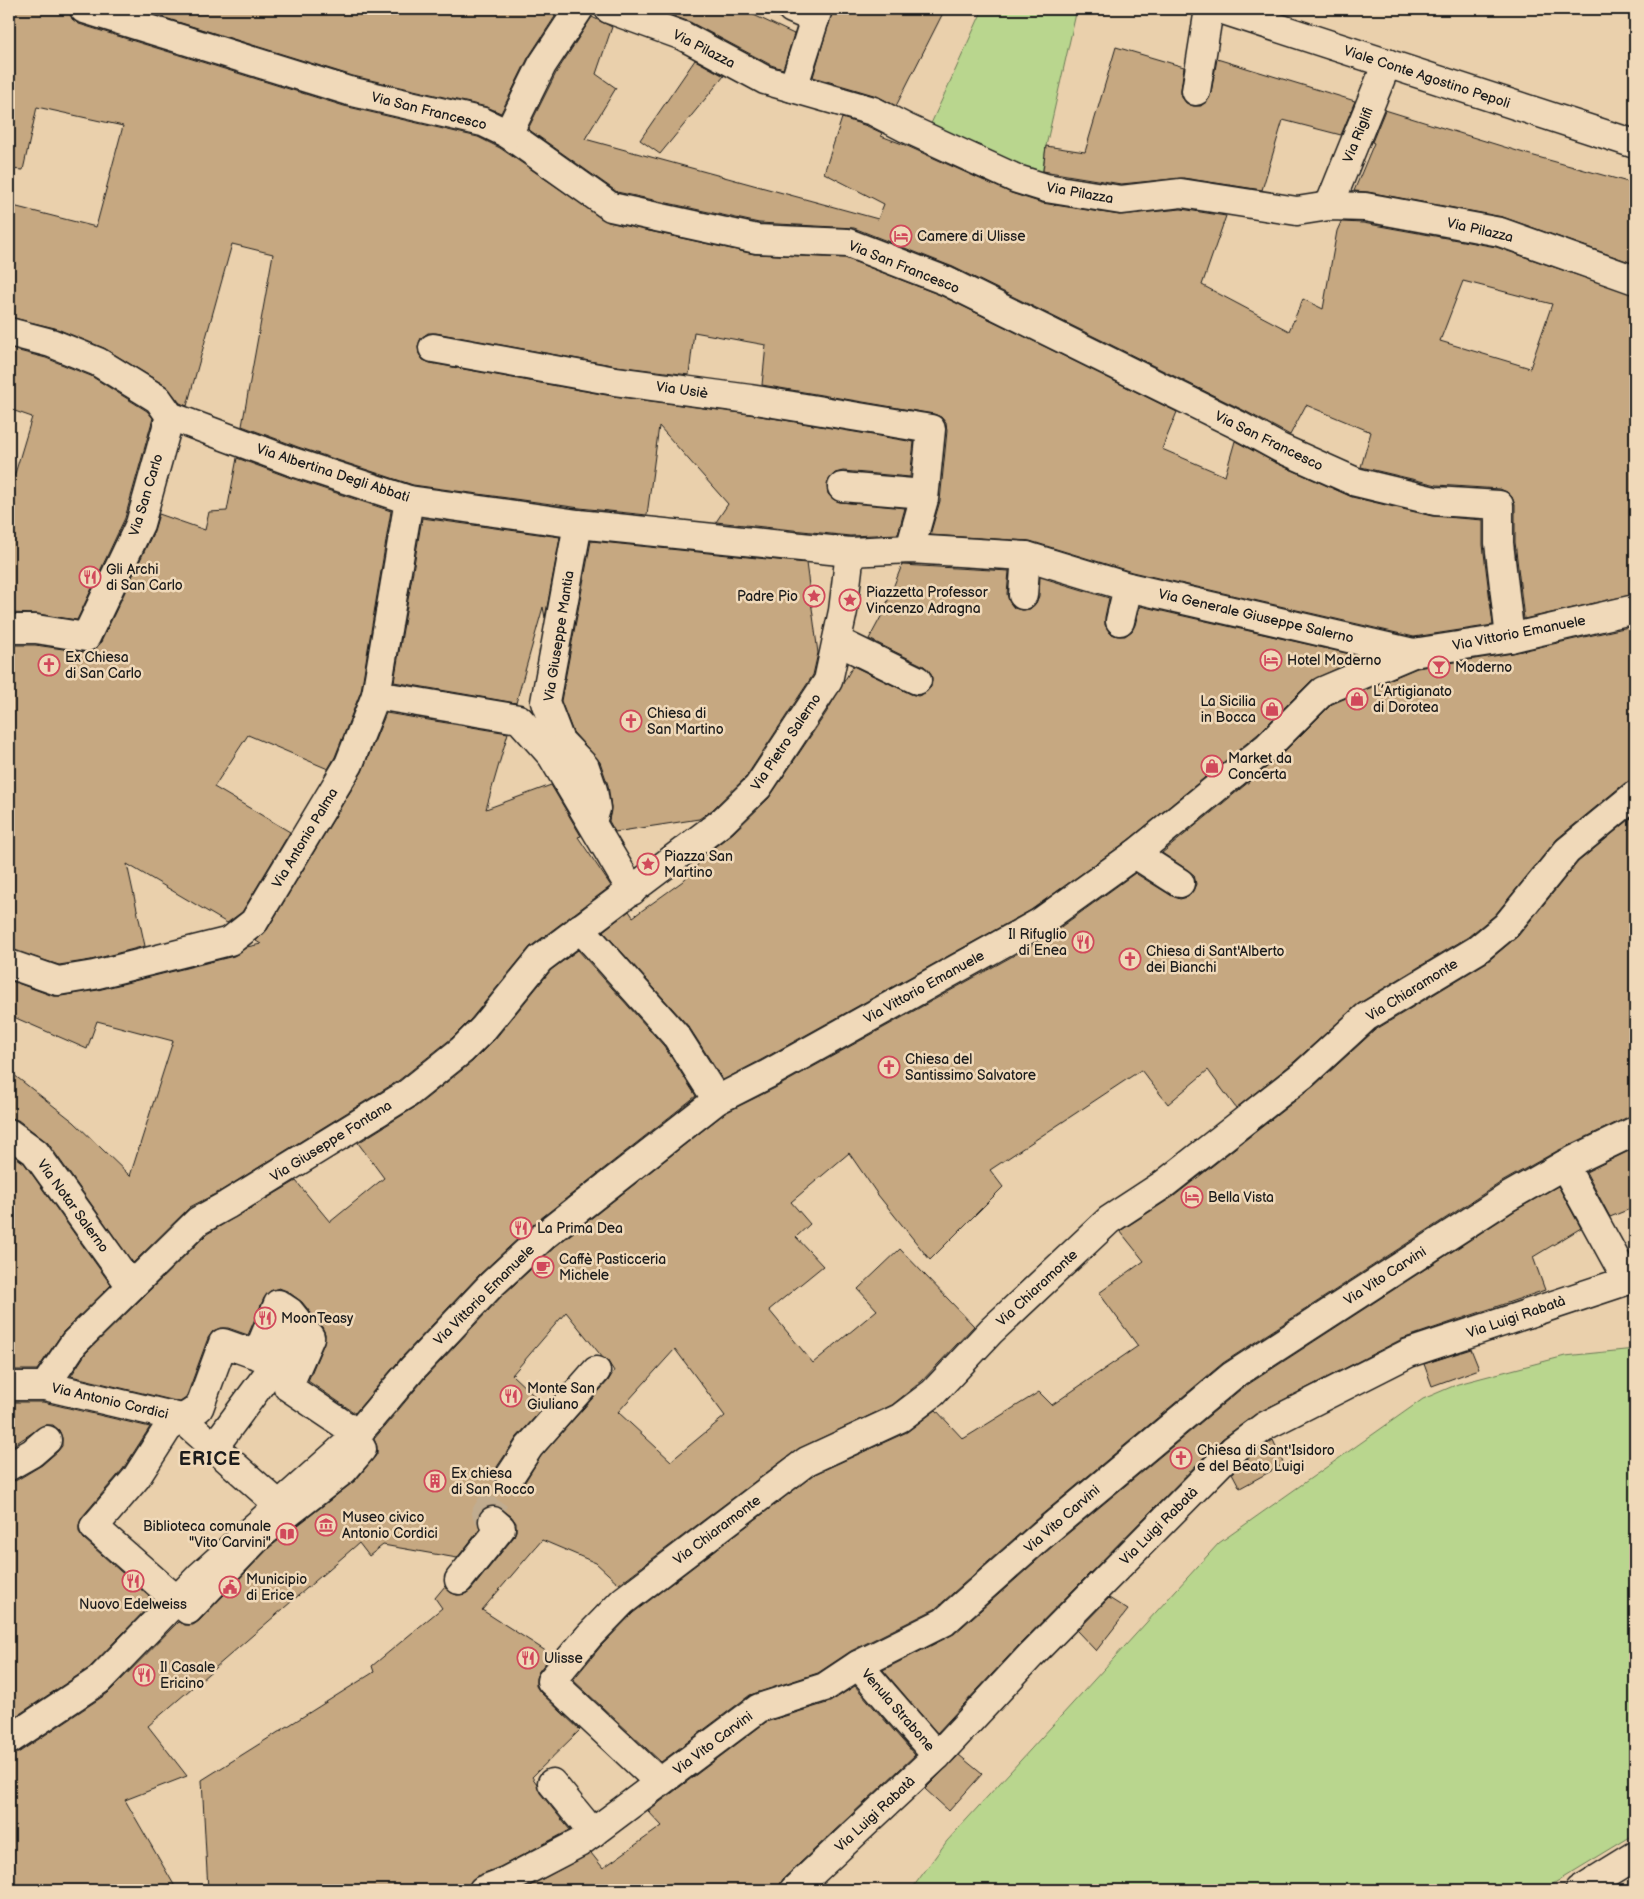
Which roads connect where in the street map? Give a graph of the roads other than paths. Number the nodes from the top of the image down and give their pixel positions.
1 (84, 9) edge
2 (579, 9) edge
3 (609, 9) edge
4 (1209, 9) edge
5 (1220, 9) edge
6 (808, 12) edge
7 (1387, 63) junction
8 (793, 88) junction
9 (1196, 91) dead end
10 (508, 134) junction
11 (1635, 144) edge
12 (1329, 206) junction
13 (1635, 280) edge
14 (9, 332) edge
15 (433, 348) dead end
16 (170, 416) junction
17 (842, 487) dead end
18 (924, 494) junction
19 (409, 500) junction
20 (578, 524) junction
21 (910, 549) junction
22 (850, 552) junction
23 (1026, 556) junction
24 (1128, 587) junction
25 (1023, 595) dead end
26 (1635, 609) edge
27 (1120, 621) dead end
28 (9, 629) edge
29 (1510, 638) junction
30 (848, 647) junction
31 (1412, 653) junction
32 (917, 680) dead end
33 (376, 695) junction
34 (1635, 795) edge
35 (595, 830) junction
36 (1135, 854) junction
37 (1180, 883) dead end
38 (626, 895) junction
39 (580, 928) junction
40 (9, 964) edge
41 (717, 1100) junction
42 (1635, 1131) edge
43 (9, 1133) edge
44 (1564, 1164) junction
45 (1631, 1279) edge
46 (131, 1286) junction
47 (290, 1312) junction
48 (596, 1371) dead end
49 (9, 1386) edge
50 (45, 1386) junction
51 (181, 1418) junction
52 (354, 1438) junction
53 (47, 1440) dead end
54 (214, 1447) junction
55 (9, 1466) edge
56 (510, 1476) tunnel mouth
57 (279, 1505) junction
58 (497, 1524) tunnel mouth
59 (459, 1580) dead end
60 (176, 1600) junction
61 (858, 1665) junction
62 (9, 1740) edge
63 (938, 1756) junction
64 (660, 1782) junction
65 (552, 1783) dead end
66 (593, 1833) junction
67 (1635, 1856) edge
68 (483, 1890) edge
69 (794, 1890) edge
70 (1580, 1890) edge

1 - 10 street, Via San Francesco
2 - 10 street
3 - 8 street, Via Pilazza
4 - 9 street
5 - 7 street, Viale Conte Agostino Pepoli
6 - 8 street
7 - 11 street, Viale Conte Agostino Pepoli
7 - 12 street, Via Riglifi
8 - 12 street, Via Pilazza
10 - 29 street, Via San Francesco
12 - 13 street, Via Pilazza
14 - 16 street
15 - 18 street, Via Usiè
16 - 19 street, Via Albertina Degli Abbati
16 - 28 street, Via San Carlo
17 - 18 street
18 - 21 street
19 - 20 street, Via Albertina Degli Abbati
19 - 33 street, Via Antonio Palma
20 - 22 street, Via Albertina Degli Abbati
20 - 35 street, Via Giuseppe Mantia
21 - 22 street, Via Generale Giuseppe Salerno
21 - 23 street, Via Generale Giuseppe Salerno
22 - 30 street
23 - 24 street, Via Generale Giuseppe Salerno
23 - 25 street
24 - 27 street
24 - 31 street, Via Generale Giuseppe Salerno
26 - 29 street, Via Vittorio Emanuele
29 - 31 street, Via Vittorio Emanuele
30 - 32 street
30 - 38 street, Via Pietro Salerno
31 - 36 street, Via Vittorio Emanuele
33 - 35 street
33 - 40 street, Via Antonio Palma
34 - 64 street, Via Chiaramonte
35 - 38 street
36 - 37 street
36 - 41 street, Via Vittorio Emanuele
38 - 39 street, Via Giuseppe Fontana
39 - 41 street
39 - 46 street, Via Giuseppe Fontana
41 - 52 street, Via Vittorio Emanuele
42 - 44 street, Via Vito Carvini
43 - 46 street, Via Notar Salerno
44 - 45 street
44 - 61 street, Via Vito Carvini
45 - 63 street, Via Luigi Rabatà
46 - 50 street, Via Giuseppe Fontana
47 - 51 street
47 - 52 street
47 - 54 street
48 - 56 street
49 - 50 street, Via Antonio Cordici
50 - 51 street, Via Antonio Cordici
51 - 54 street
51 - 60 street
52 - 57 street, Via Vittorio Emanuele
52 - 60 street
53 - 55 street
54 - 57 street
57 - 60 street, Via Vittorio Emanuele
58 - 59 street
60 - 62 street, Via Vittorio Emanuele
61 - 63 street, Venula Strabone
61 - 64 street, Via Vito Carvini
63 - 69 street, Via Luigi Rabatà
64 - 66 street, Via Vito Carvini
65 - 66 street
66 - 68 street, Via Vito Carvini
67 - 70 street

